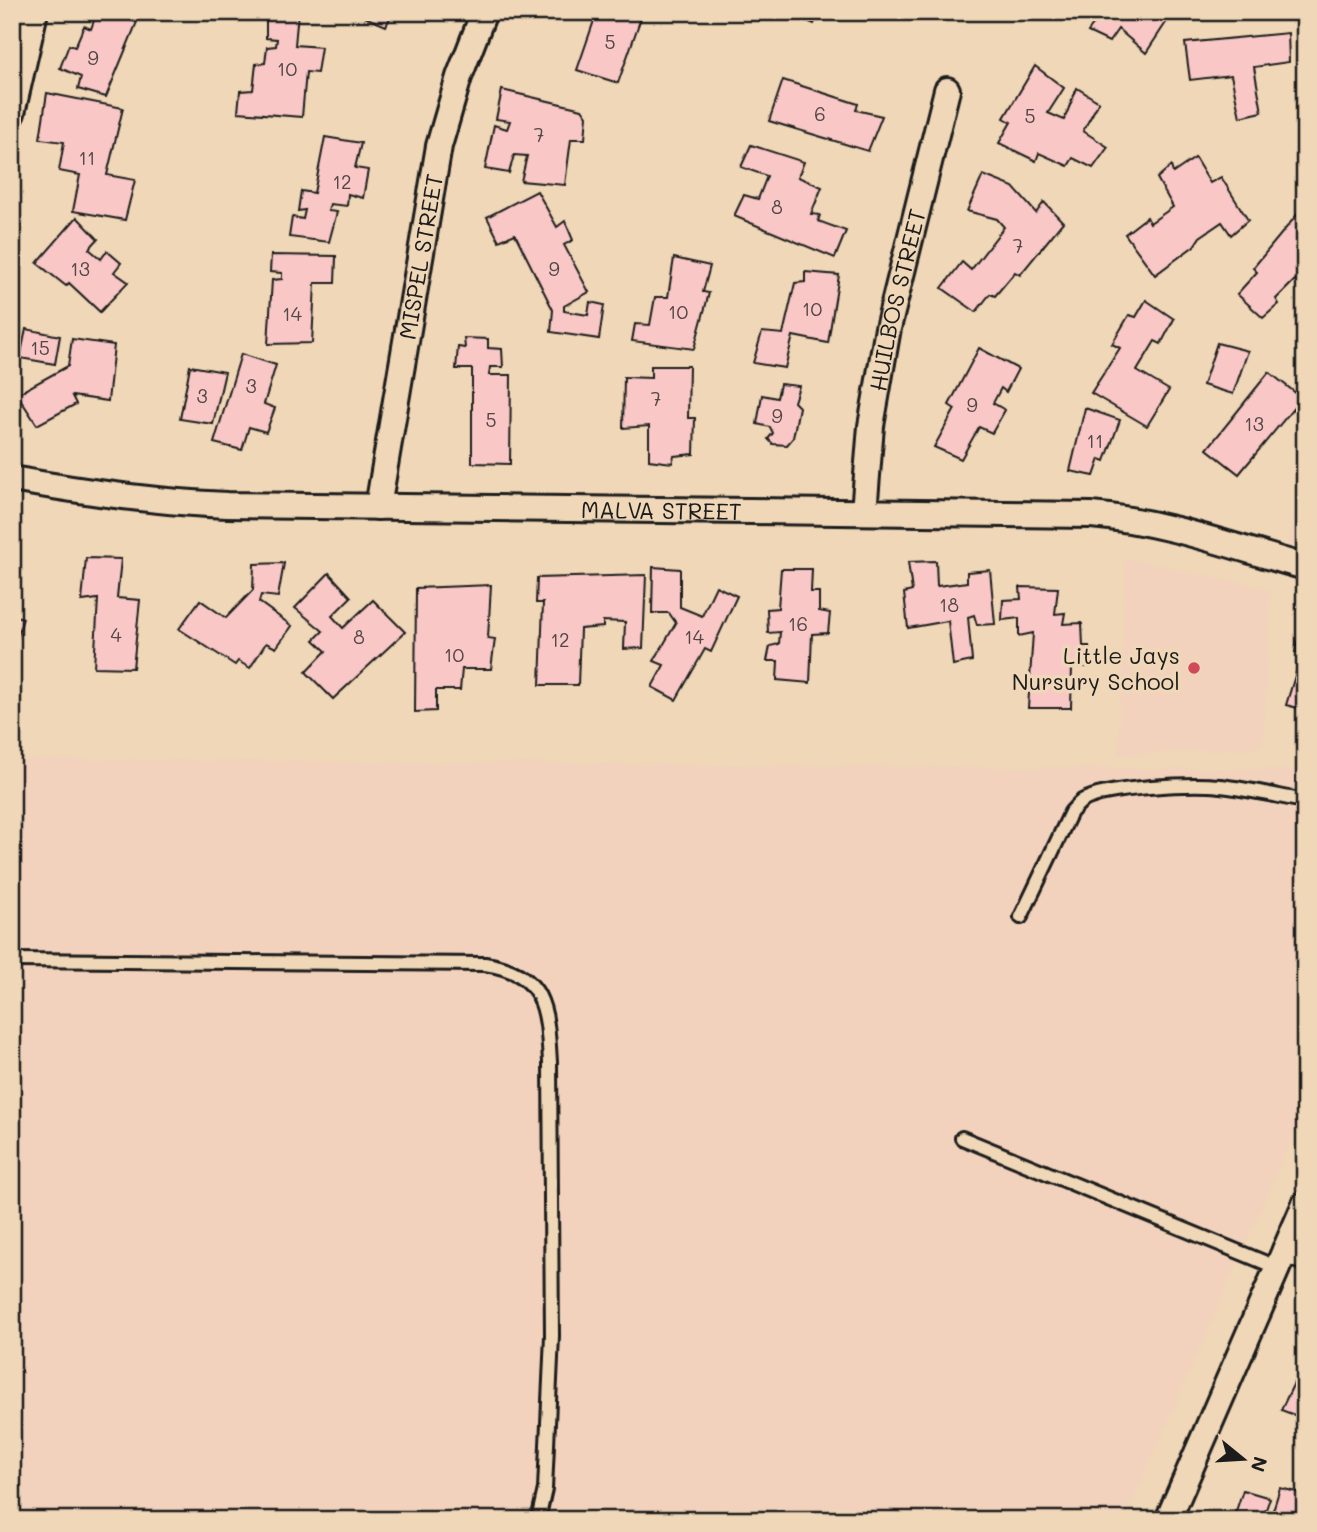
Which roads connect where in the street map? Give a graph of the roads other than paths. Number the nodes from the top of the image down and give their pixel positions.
1 (35, 12) edge
2 (484, 12) edge
3 (947, 90) dead end
4 (12, 113) edge
5 (12, 479) edge
6 (378, 507) junction
7 (864, 512) junction
8 (1305, 567) edge
9 (1305, 802) edge
10 (1021, 917) dead end
11 (12, 960) edge
12 (962, 1138) dead end
13 (1305, 1204) edge
14 (1289, 1259) edge
15 (538, 1520) edge
16 (1168, 1520) edge

1 - 4 street
2 - 6 street, MISPEL STREET
3 - 7 street, HUILBOS STREET
5 - 6 street, MALVA STREET
6 - 7 street, MALVA STREET
7 - 8 street, MALVA STREET
9 - 10 lane
11 - 15 lane
12 - 14 lane
13 - 14 street
14 - 16 street

